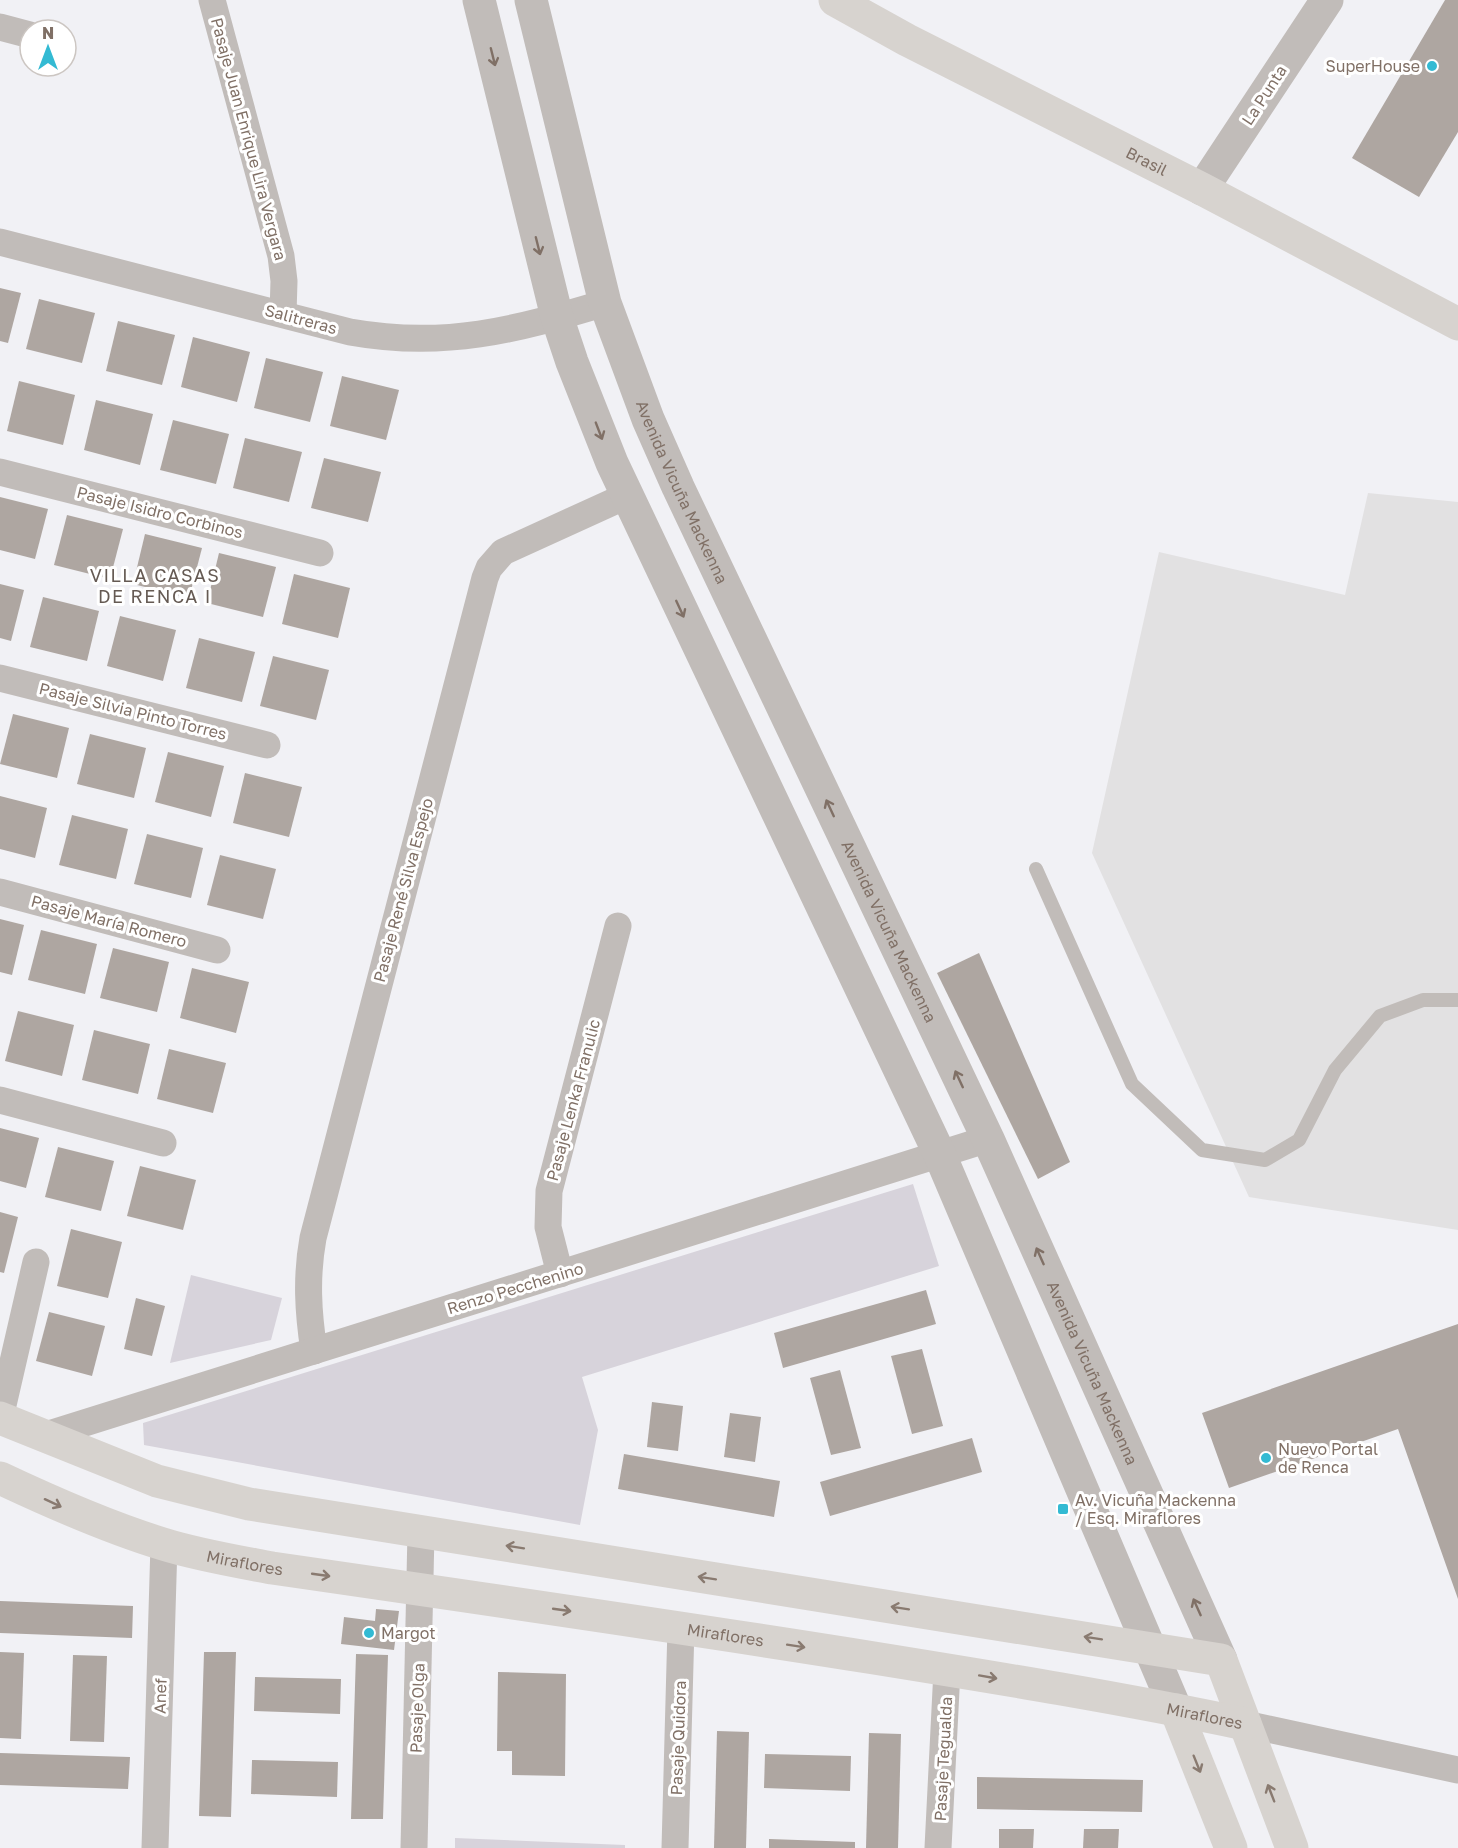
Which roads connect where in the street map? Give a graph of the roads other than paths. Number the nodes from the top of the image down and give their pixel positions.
1 (212, 0) edge
2 (479, 0) edge
3 (531, 0) edge
4 (835, 0) edge
5 (1326, 0) edge
6 (0, 27) edge
7 (18, 32) edge
8 (1202, 189) junction
9 (0, 242) edge
10 (605, 303) junction
11 (282, 314) junction
12 (556, 317) junction
13 (1458, 324) edge
14 (0, 472) edge
15 (626, 496) junction
16 (320, 553) dead end
17 (0, 678) edge
18 (267, 745) dead end
19 (1036, 869) dead end
20 (0, 892) edge
21 (618, 926) dead end
22 (217, 950) dead end
23 (1458, 1000) edge
24 (0, 1100) edge
25 (988, 1139) junction
26 (163, 1143) dead end
27 (940, 1155) junction
28 (36, 1263) dead end
29 (560, 1274) junction
30 (314, 1351) junction
31 (0, 1418) edge
32 (43, 1436) junction
33 (0, 1478) edge
34 (421, 1532) junction
35 (164, 1544) junction
36 (421, 1590) junction
37 (681, 1628) junction
38 (1150, 1648) junction
39 (1221, 1660) junction
40 (947, 1670) junction
41 (1176, 1710) junction
42 (1245, 1724) junction
43 (1458, 1770) edge
44 (155, 1848) edge
45 (414, 1848) edge
46 (675, 1848) edge
47 (938, 1848) edge
48 (1231, 1848) edge
49 (1292, 1848) edge

1 - 11 street, Pasaje Juan Enrique Lira Vergara
2 -> 12 street
3 - 10 street, Avenida Vicuña Mackenna
4 - 8 main road, Brasil
5 - 8 street, La Punta
6 - 7 street
8 - 13 main road, Brasil
9 - 11 street, Salitreras
10 - 12 street, Salitreras
25 -> 10 street, Avenida Vicuña Mackenna
11 - 12 street, Salitreras
12 -> 15 street
14 - 16 street, Pasaje Isidro Corbinos
15 -> 27 street
15 - 30 street, Pasaje René Silva Espejo
17 - 18 street, Pasaje Silvia Pinto Torres
19 - 23 lane
20 - 22 street, Pasaje María Romero
21 - 29 street, Pasaje Lenka Franulic
24 - 26 street
25 - 27 street, Renzo Pecchenino
39 -> 25 street, Avenida Vicuña Mackenna
27 - 29 street, Renzo Pecchenino
27 - 38 street
28 - 31 street
29 - 30 street, Renzo Pecchenino
30 - 32 street, Renzo Pecchenino
31 - 32 main road
32 - 34 main road
33 -> 35 main road, Miraflores
34 - 36 street, Pasaje Olga
38 -> 34 main road
35 -> 36 main road, Miraflores
35 - 44 street, Anef
36 -> 37 main road, Miraflores
36 - 45 street, Pasaje Olga
37 -> 40 main road, Miraflores
37 - 46 street, Pasaje Quidora
38 - 39 main road
38 - 41 street
39 - 42 main road, Avenida Vicuña Mackenna
40 -> 41 main road, Miraflores
40 - 47 street, Pasaje Tegualda
41 - 42 main road, Miraflores
41 -> 48 main road
42 - 43 street, Miraflores
49 -> 42 main road, Avenida Vicuña Mackenna

